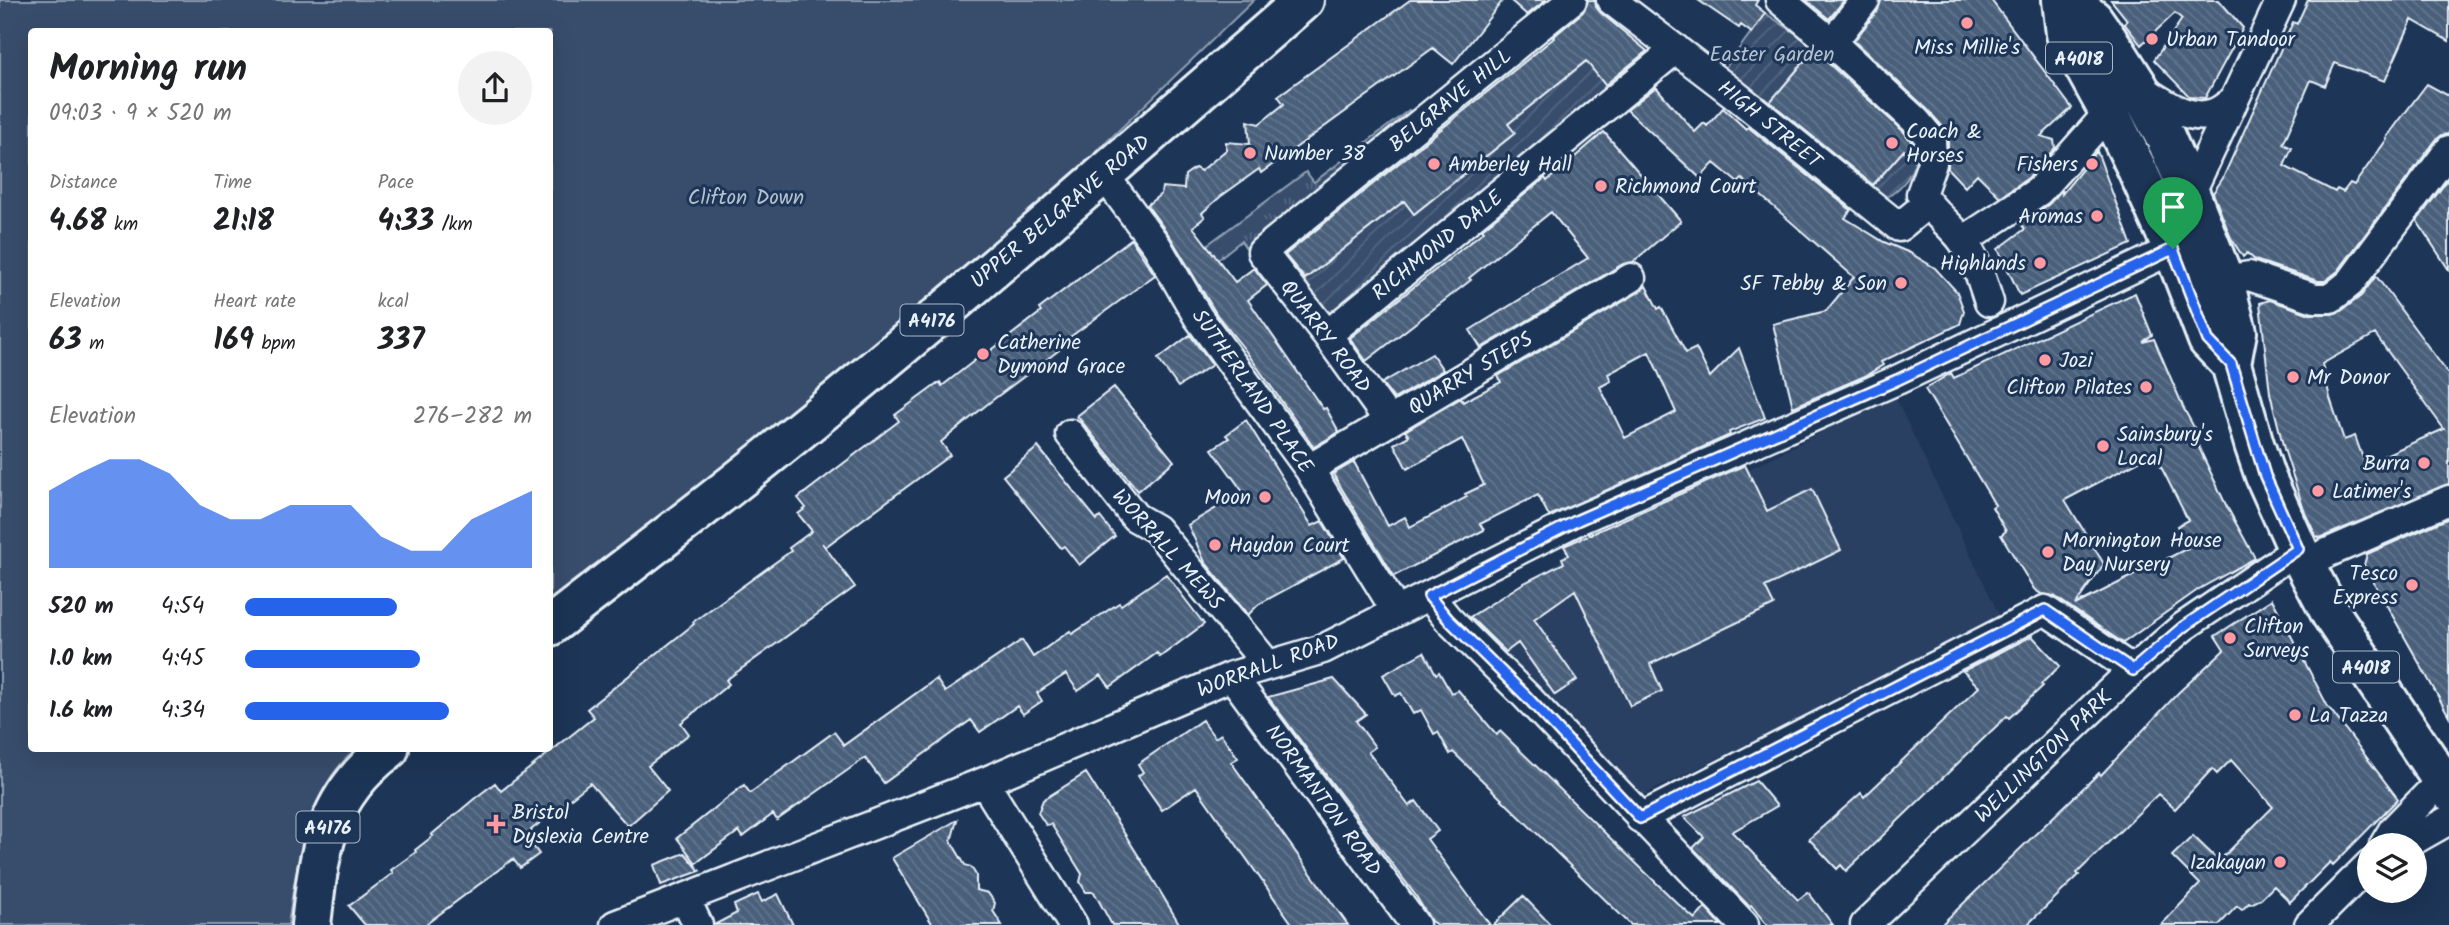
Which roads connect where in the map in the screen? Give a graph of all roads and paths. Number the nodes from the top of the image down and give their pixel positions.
1 (1304, 0) edge
2 (1572, 0) edge
3 (1611, 0) edge
4 (1780, 0) edge
5 (1865, 0) edge
6 (2065, 0) edge
7 (2281, 0) edge
8 (1832, 43) junction
9 (1676, 49) junction
10 (2138, 86) junction
11 (2233, 102) junction
12 (2109, 113) junction
13 (2449, 150) edge
14 (1104, 175) junction
15 (2190, 194) junction
16 (1927, 204) junction
17 (1963, 241) junction
18 (2173, 249) junction
19 (1262, 252) joint
20 (1631, 278) dead end
21 (2224, 281) junction
22 (1989, 302) dead end
23 (1327, 335) junction
24 (2231, 364) junction
25 (1389, 421) junction
26 (1070, 434) dead end
27 (1309, 470) junction
28 (2449, 500) edge
29 (2301, 556) junction
30 (1429, 596) junction
31 (1396, 611) junction
32 (553, 624) edge
33 (1267, 664) junction
34 (2133, 670) junction
35 (1232, 676) junction
36 (386, 752) edge
37 (984, 782) junction
38 (2446, 783) edge
39 (1640, 818) junction
40 (2449, 820) edge
41 (2391, 833) edge
42 (2426, 833) edge
43 (2357, 877) edge
44 (685, 898) junction
45 (312, 925) edge
46 (615, 925) edge
47 (698, 925) edge
48 (1073, 925) edge
49 (1415, 925) edge
50 (1744, 925) edge
51 (1865, 925) edge
52 (2309, 925) edge

1 - 14 main road, UPPER BELGRAVE ROAD / A4176
2 - 19 street, BELGRAVE HILL
3 - 9 street, HIGH STREET
4 - 8 street
5 - 8 street
6 - 10 main road, A4018
6 - 12 main road, A4018
7 - 11 street
8 - 16 street
9 - 16 street, HIGH STREET
9 - 23 street, RICHMOND DALE
10 - 11 street
10 - 15 main road, A4018
11 - 15 street
12 - 17 street
12 - 18 main road, A4018
13 - 21 street
14 - 27 street, SUTHERLAND PLACE
14 - 32 main road, UPPER BELGRAVE ROAD / A4176
15 - 21 main road, A4018
16 - 17 street
17 - 22 street
18 - 24 main road, A4018
18 - 30 street, WORRALL ROAD
19 - 23 street, QUARRY ROAD
20 - 25 street, QUARRY STEPS
21 - 24 main road, A4018
23 - 25 street, QUARRY ROAD
24 - 29 main road, A4018
25 - 27 street, QUARRY STEPS
26 - 33 street, WORRALL MEWS
27 - 31 street, SUTHERLAND PLACE
28 - 29 street, WELLINGTON PARK
29 - 34 street, WELLINGTON PARK
29 - 38 main road, A4018
30 - 31 street, WORRALL ROAD
30 - 39 street
31 - 33 street, WORRALL ROAD
33 - 35 street, WORRALL ROAD
34 - 39 street
34 - 51 street, WELLINGTON PARK
35 - 37 street, WORRALL ROAD
35 - 49 street, NORMANTON ROAD
36 - 45 main road, A4176
37 - 44 street, WORRALL ROAD
37 - 48 street
38 - 41 street
39 - 50 street
40 - 42 street
43 - 52 street
44 - 46 street, WORRALL ROAD
44 - 47 street

